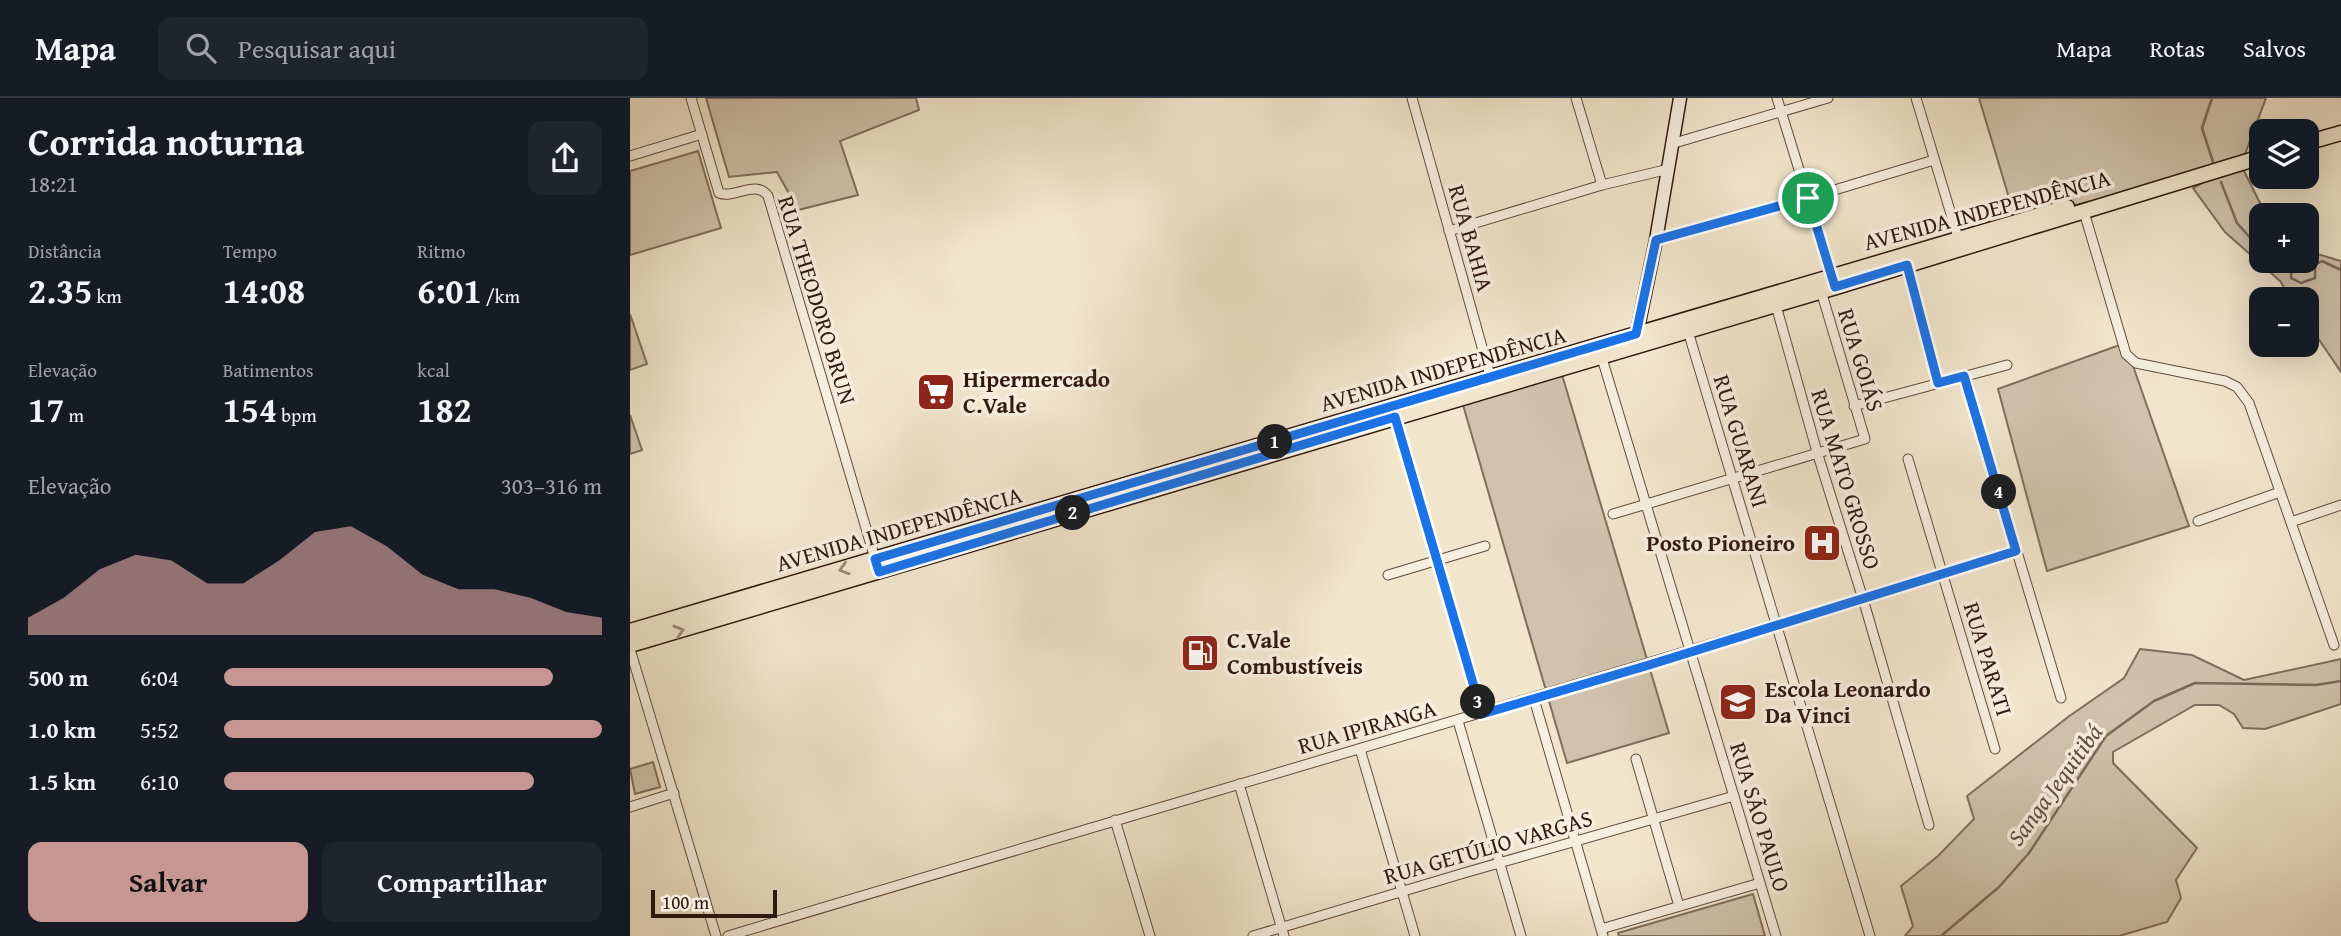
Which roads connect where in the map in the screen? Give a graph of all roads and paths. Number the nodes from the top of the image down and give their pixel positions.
1 (691, 98) edge
2 (1412, 98) edge
3 (1576, 98) edge
4 (1680, 98) edge
5 (1777, 98) edge
6 (1828, 98) edge
7 (1916, 98) edge
8 (1781, 112) junction
9 (2341, 133) edge
10 (702, 134) junction
11 (2319, 139) edge
12 (1671, 144) junction
13 (630, 156) edge
14 (1934, 160) junction
15 (2249, 161) edge
16 (1669, 169) junction
17 (1602, 185) junction
18 (2133, 194) junction
19 (1808, 198) junction
20 (2084, 212) junction
21 (1449, 231) junction
22 (1984, 236) junction
23 (1656, 240) junction
24 (1960, 244) junction
25 (1905, 260) junction
26 (1829, 285) junction
27 (1774, 299) junction
28 (1686, 326) junction
29 (1635, 340) junction
30 (1600, 351) junction
31 (2007, 365) dead end
32 (1964, 376) junction
33 (1492, 383) junction
34 (1938, 383) junction
35 (1854, 406) junction
36 (1393, 413) junction
37 (1816, 452) junction
38 (1908, 459) dead end
39 (1732, 479) junction
40 (2280, 492) junction
41 (1645, 505) junction
42 (2341, 505) edge
43 (1613, 514) dead end
44 (2198, 521) dead end
45 (2291, 522) junction
46 (1485, 546) dead end
47 (2016, 551) junction
48 (1437, 561) junction
49 (877, 566) junction
50 (1943, 574) junction
51 (1388, 575) dead end
52 (1863, 599) junction
53 (741, 606) junction
54 (1777, 625) junction
55 (630, 631) edge
56 (2334, 645) dead end
57 (630, 647) edge
58 (1690, 652) junction
59 (2061, 698) dead end
60 (1534, 699) junction
61 (1482, 714) junction
62 (1458, 720) junction
63 (1360, 749) junction
64 (1995, 749) dead end
65 (1636, 759) dead end
66 (1240, 784) junction
67 (674, 793) junction
68 (1734, 796) junction
69 (630, 807) edge
70 (1654, 819) junction
71 (1115, 820) junction
72 (1929, 825) dead end
73 (1575, 842) junction
74 (1500, 864) junction
75 (1760, 883) junction
76 (1400, 892) junction
77 (1679, 906) junction
78 (1282, 932) edge
79 (1602, 933) edge
80 (716, 936) edge
81 (728, 936) edge
82 (1150, 936) edge
83 (1253, 936) edge
84 (1415, 936) edge
85 (1521, 936) edge
86 (1776, 936) edge
87 (1870, 936) edge

1 - 10 street, RUA THEODORO BRUN
2 - 21 street, RUA BAHIA
3 - 17 street
4 - 12 street
5 - 8 street, RUA GOIÁS
6 - 8 street
7 - 14 street
8 - 12 street
8 - 19 street, RUA GOIÁS
9 - 11 main road
10 - 13 street
10 - 49 street, RUA THEODORO BRUN
12 - 16 street
14 - 19 street
14 - 24 street
15 - 18 main road
16 - 17 street
16 - 23 street
17 - 21 street
18 - 20 main road, AVENIDA INDEPENDÊNCIA
18 - 22 main road, AVENIDA INDEPENDÊNCIA
19 - 23 street
19 - 26 street, RUA GOIÁS
20 - 22 main road, AVENIDA INDEPENDÊNCIA
20 - 40 street
21 - 33 street, RUA BAHIA
22 - 24 main road, AVENIDA INDEPENDÊNCIA
23 - 29 street
24 - 25 main road, AVENIDA INDEPENDÊNCIA
25 - 26 main road, AVENIDA INDEPENDÊNCIA
25 - 34 street
26 - 27 main road, AVENIDA INDEPENDÊNCIA
26 - 35 street, RUA GOIÁS
27 - 28 main road, AVENIDA INDEPENDÊNCIA
27 - 37 street, RUA MATO GROSSO
28 - 29 main road, AVENIDA INDEPENDÊNCIA
28 - 39 street, RUA GUARANI
29 - 30 main road, AVENIDA INDEPENDÊNCIA
30 - 33 main road, AVENIDA INDEPENDÊNCIA
30 - 41 street, RUA SÃO PAULO
31 - 32 street
32 - 34 street
32 - 47 street
33 - 36 main road, AVENIDA INDEPENDÊNCIA
34 - 35 street
35 - 37 street, RUA GOIÁS
36 - 48 street
36 - 49 main road, AVENIDA INDEPENDÊNCIA
37 - 39 street
37 - 52 street, RUA MATO GROSSO
38 - 50 street, RUA PARATI
39 - 41 street
39 - 54 street, RUA GUARANI
40 - 44 street
40 - 45 street
41 - 43 street
41 - 58 street, RUA SÃO PAULO
42 - 45 street
45 - 56 street
46 - 48 street
47 - 50 street, RUA IPIRANGA
47 - 59 street
48 - 51 street
48 - 61 street
49 - 53 main road, AVENIDA INDEPENDÊNCIA
50 - 52 street, RUA IPIRANGA
50 - 64 street, RUA PARATI
52 - 54 street, RUA IPIRANGA
52 - 72 street, RUA MATO GROSSO
53 - 55 main road, AVENIDA INDEPENDÊNCIA
57 -> 53 main road, AVENIDA INDEPENDÊNCIA
54 - 58 street, RUA IPIRANGA
54 - 87 street, RUA GUARANI
57 - 67 street
58 - 60 street, RUA IPIRANGA
58 - 68 street, RUA SÃO PAULO
60 - 61 street, RUA IPIRANGA
60 - 73 street
61 - 62 street, RUA IPIRANGA
62 - 63 street, RUA IPIRANGA
62 - 74 street
63 - 66 street, RUA IPIRANGA
63 - 76 street
65 - 70 street
66 - 71 street, RUA IPIRANGA
66 - 78 street
67 - 69 street
67 - 80 street
68 - 70 street, RUA GETÚLIO VARGAS
68 - 75 street, RUA SÃO PAULO
70 - 73 street, RUA GETÚLIO VARGAS
70 - 77 street
71 - 81 street, RUA IPIRANGA
71 - 82 street
73 - 74 street, RUA GETÚLIO VARGAS
73 - 79 street
74 - 76 street, RUA GETÚLIO VARGAS
74 - 85 street
75 - 77 street
75 - 86 street, RUA SÃO PAULO
76 - 78 street, RUA GETÚLIO VARGAS
76 - 84 street
77 - 79 street
78 - 83 street, RUA GETÚLIO VARGAS

